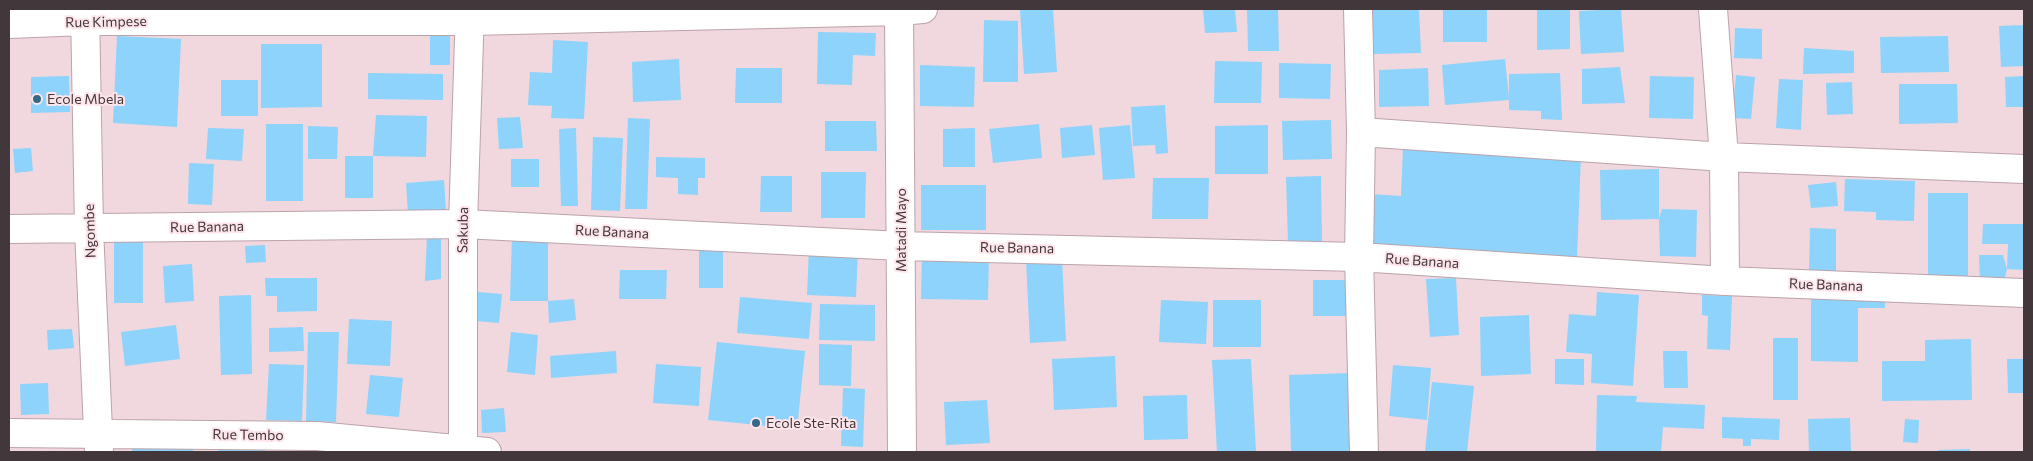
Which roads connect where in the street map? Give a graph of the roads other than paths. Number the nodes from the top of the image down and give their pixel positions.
1 (1358, 9) edge
2 (1713, 9) edge
3 (907, 10) edge
4 (85, 15) edge
5 (470, 15) edge
6 (9, 24) edge
7 (1361, 132) junction
8 (1724, 157) junction
9 (2024, 169) edge
10 (463, 224) junction
11 (9, 229) edge
12 (89, 229) junction
13 (901, 246) junction
14 (1359, 257) junction
15 (1725, 281) junction
16 (2024, 293) edge
17 (9, 433) edge
18 (99, 443) edge
19 (471, 452) edge
20 (902, 452) edge
21 (1364, 452) edge

1 - 7 street
2 - 8 street
3 - 5 street, Rue Kimpese
3 - 13 street, Matadi Mayo
4 - 5 street, Rue Kimpese
4 - 6 street, Rue Kimpese
4 - 12 street, Ngombe
5 - 10 street, Sakuba
7 - 8 street
7 - 14 street
8 - 9 street
8 - 15 street
10 - 12 street, Rue Banana
10 - 13 street, Rue Banana
10 - 19 street, Sakuba
11 - 12 street, Rue Banana
12 - 18 street, Ngombe
13 - 14 street, Rue Banana
13 - 20 street, Matadi Mayo
14 - 15 street, Rue Banana
14 - 21 street
15 - 16 street, Rue Banana
17 - 18 street, Rue Tembo
18 - 19 street, Rue Tembo

